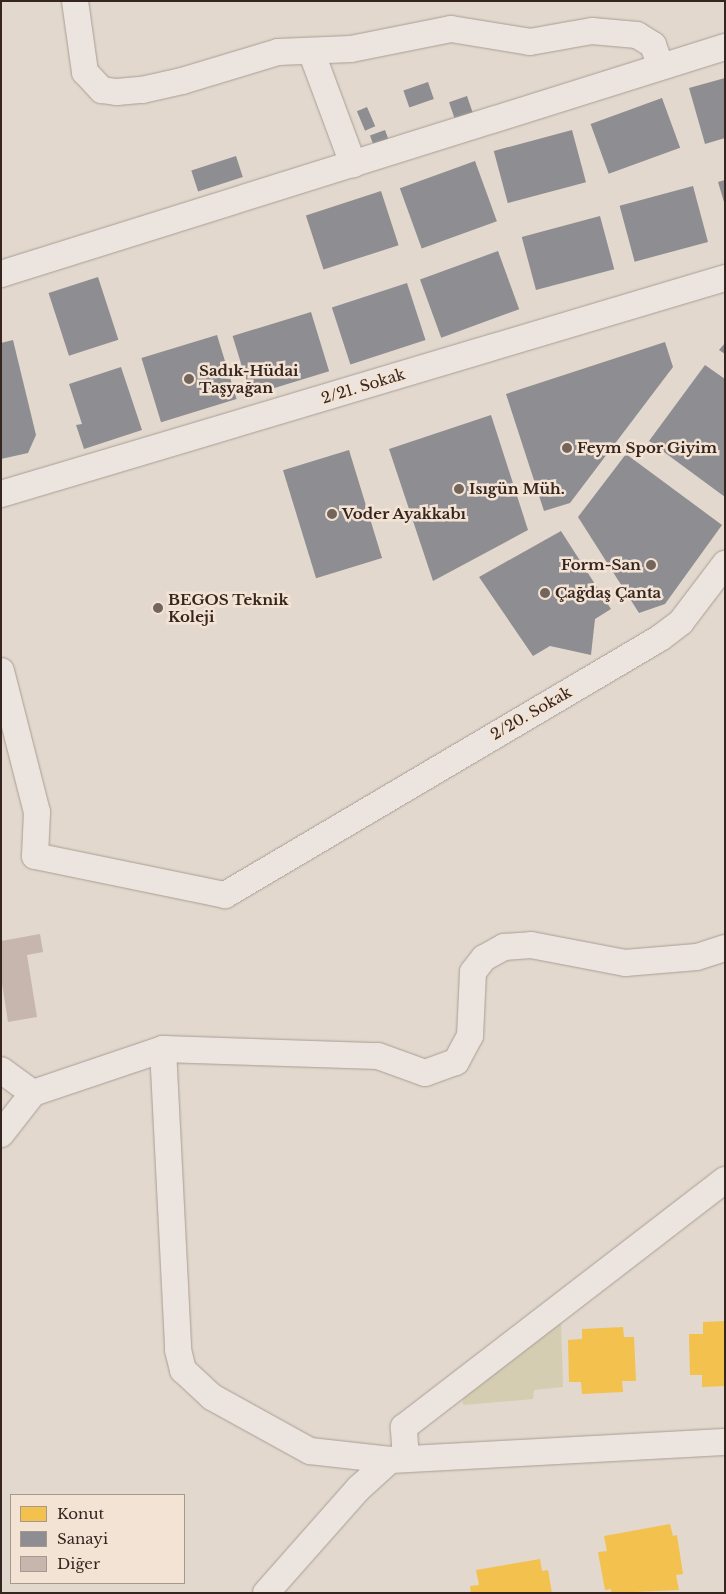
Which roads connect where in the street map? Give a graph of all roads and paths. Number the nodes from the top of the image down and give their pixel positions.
1 (75, 1) edge
2 (725, 47) edge
3 (311, 51) junction
4 (662, 67) junction
5 (353, 164) junction
6 (1, 274) edge
7 (725, 278) edge
8 (1, 494) edge
9 (725, 564) edge
10 (1, 671) edge
11 (725, 948) edge
12 (163, 1049) junction
13 (1, 1070) edge
14 (32, 1093) junction
15 (1, 1134) edge
16 (725, 1180) edge
17 (725, 1442) edge
18 (398, 1459) junction
19 (266, 1593) edge

1 - 3 street
2 - 4 street
3 - 4 street
3 - 5 street
4 - 5 street
5 - 6 street
7 - 8 street, 2/21. Sokak
9 - 10 street, 2/20. Sokak
11 - 12 street
12 - 14 street
12 - 18 street
13 - 14 street
14 - 15 street
16 - 18 street
17 - 18 street
18 - 19 street

